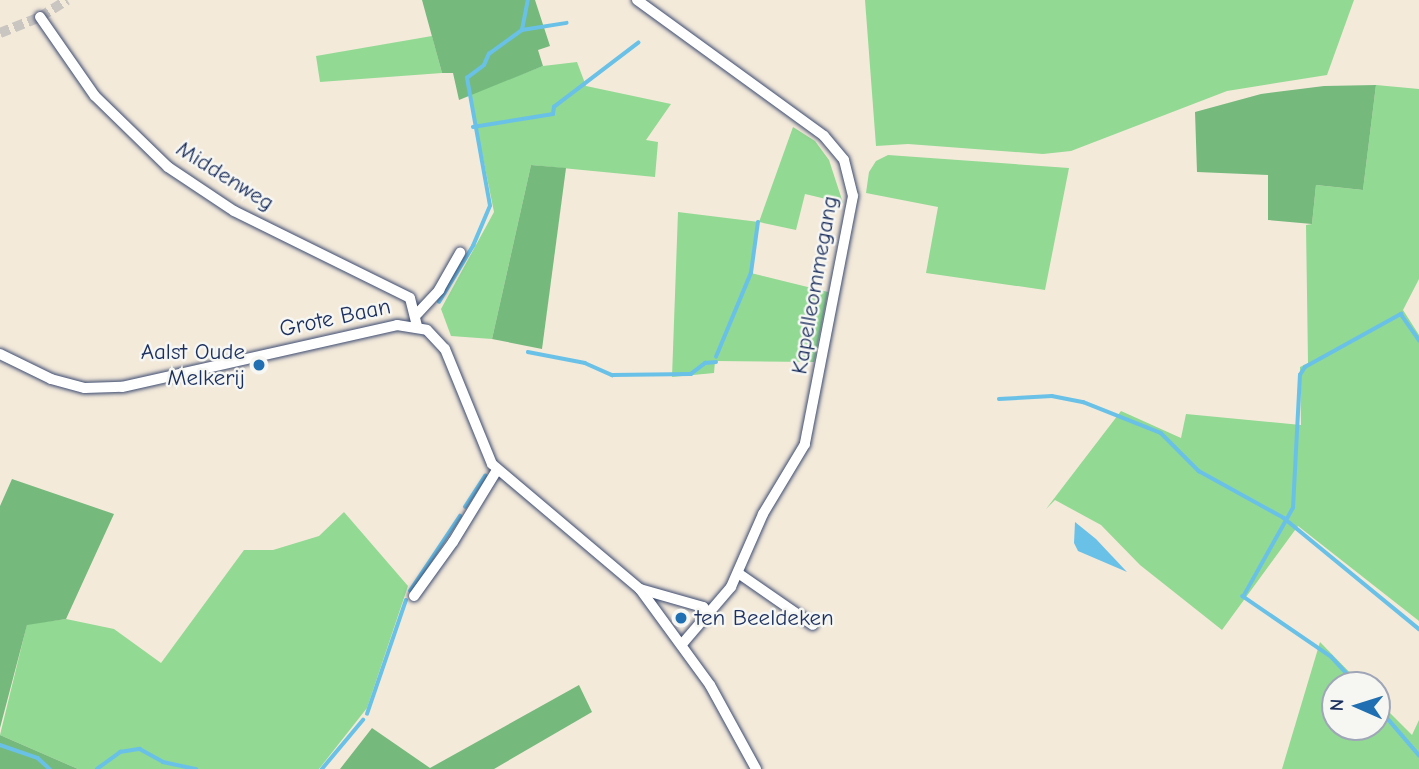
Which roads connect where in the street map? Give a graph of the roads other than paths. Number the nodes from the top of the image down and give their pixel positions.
1 (636, 0) edge
2 (40, 17) dead end
3 (460, 253) dead end
4 (417, 314) junction
5 (417, 326) junction
6 (0, 354) edge
7 (497, 470) junction
8 (738, 573) junction
9 (640, 589) junction
10 (414, 596) dead end
11 (711, 616) junction
12 (813, 625) dead end
13 (683, 643) junction
14 (756, 769) edge

1 - 8 street, Kapelleommegang
2 - 4 street, Middenweg
3 - 4 street
4 - 5 street
5 - 6 street, Grote Baan
5 - 7 street, Grote Baan
7 - 9 street, Grote Baan
7 - 10 street
8 - 11 street, Kapelleommegang
8 - 12 street
9 - 11 street, Grote Baan
9 - 13 street, Grote Baan
11 - 13 street, Kapelleommegang
13 - 14 street, Grote Baan

